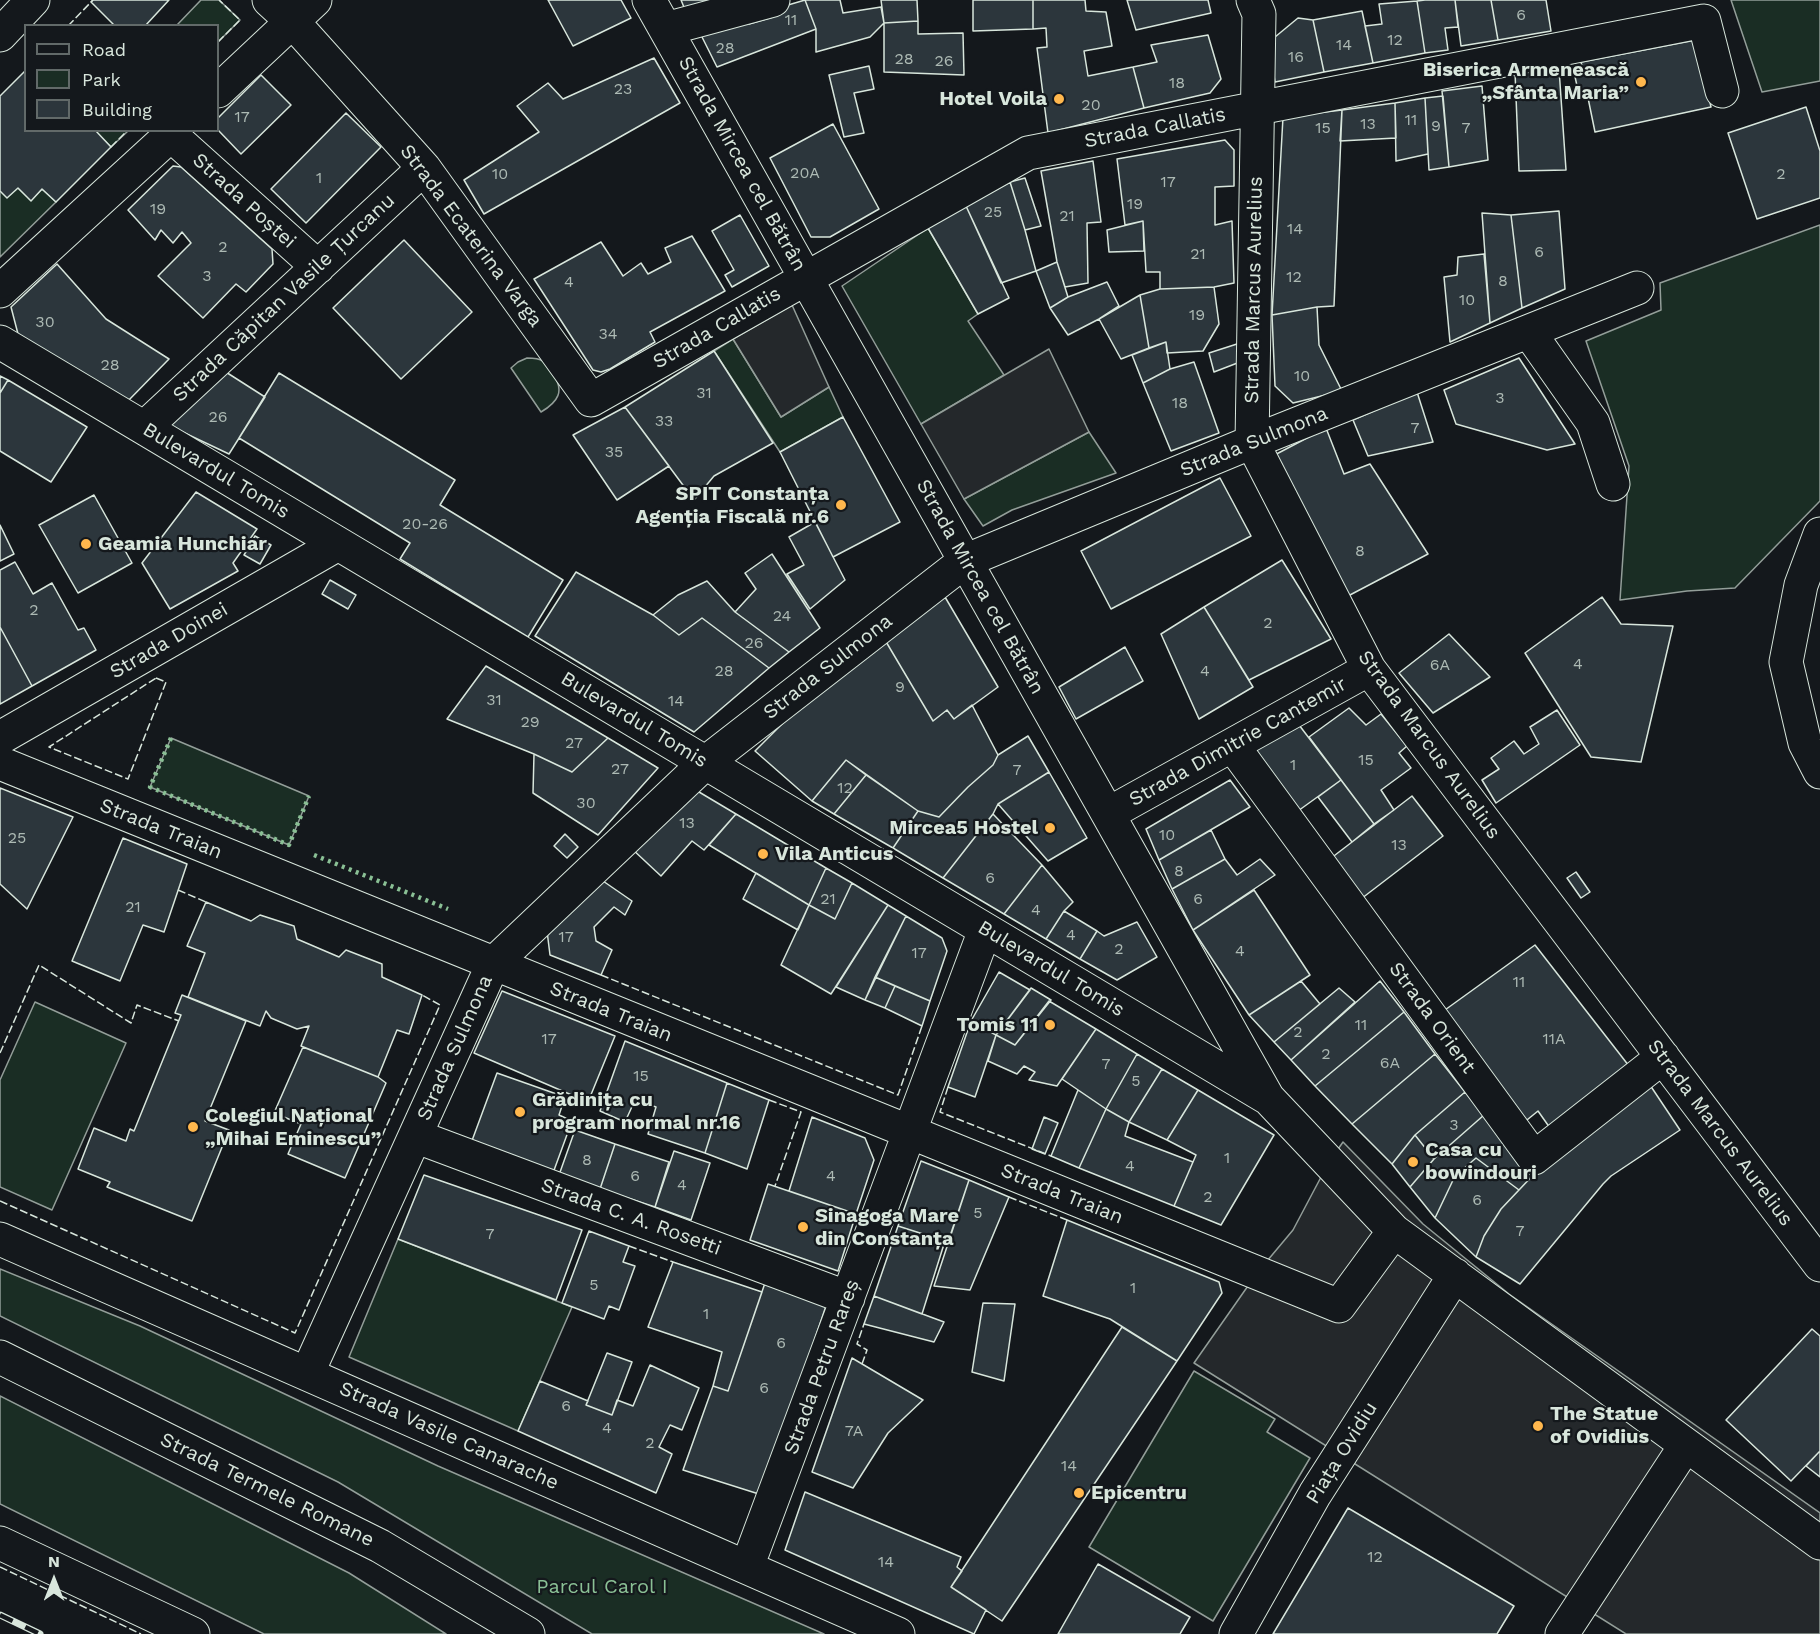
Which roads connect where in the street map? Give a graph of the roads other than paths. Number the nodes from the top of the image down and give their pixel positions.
1 (33, 0) edge
2 (649, 0) edge
3 (773, 0) edge
4 (1260, 5) edge
5 (292, 7) edge
6 (666, 29) junction
7 (0, 35) edge
8 (219, 90) edge
9 (1722, 90) dead end
10 (1257, 108) junction
11 (173, 133) edge
12 (424, 168) junction
13 (318, 267) junction
14 (806, 277) junction
15 (1637, 288) dead end
16 (0, 291) edge
17 (1529, 332) junction
18 (0, 342) edge
19 (591, 400) joint
20 (144, 428) junction
21 (1252, 442) junction
22 (1613, 484) dead end
23 (1820, 534) edge
24 (338, 544) junction
25 (965, 561) junction
26 (1369, 669) junction
27 (0, 738) edge
28 (1233, 746) junction
29 (705, 763) junction
30 (0, 764) edge
31 (1820, 772) edge
32 (1108, 814) junction
33 (985, 930) junction
34 (493, 964) junction
35 (1663, 1057) junction
36 (1268, 1098) junction
37 (910, 1132) junction
38 (415, 1136) junction
39 (1394, 1231) junction
40 (0, 1239) edge
41 (1820, 1265) edge
42 (1455, 1275) junction
43 (848, 1298) junction
44 (0, 1357) edge
45 (307, 1374) junction
46 (1686, 1444) junction
47 (0, 1543) edge
48 (1820, 1543) edge
49 (747, 1568) junction
50 (193, 1634) edge
51 (528, 1634) edge
52 (898, 1634) edge
53 (1236, 1634) edge
54 (1562, 1634) edge

1 - 7 street
2 - 6 street, Strada Mircea cel Bătrân
3 - 6 street
4 - 10 street, Strada Marcus Aurelius
5 - 8 street
5 - 12 street, Strada Ecaterina Varga
6 - 14 street, Strada Mircea cel Bătrân
9 - 10 street, Strada Callatis
10 - 14 street, Strada Callatis
10 - 21 street, Strada Marcus Aurelius
11 - 13 street, Strada Poștei
11 - 16 street
12 - 13 street, Strada Căpitan Vasile Țurcanu
12 - 19 street, Strada Ecaterina Varga
13 - 20 street, Strada Căpitan Vasile Țurcanu
14 - 19 street, Strada Callatis
14 - 25 street, Strada Mircea cel Bătrân
15 - 17 street, Strada Sulmona
17 - 21 street, Strada Sulmona
17 - 22 street
18 - 20 street, Bulevardul Tomis
20 - 24 street, Bulevardul Tomis
21 - 25 street, Strada Sulmona
21 - 26 street, Strada Marcus Aurelius
23 - 31 street
24 - 27 street, Strada Doinei
24 - 29 street, Bulevardul Tomis
25 - 29 street, Strada Sulmona
25 - 32 street, Strada Mircea cel Bătrân
26 - 28 street, Strada Dimitrie Cantemir
26 - 35 street, Strada Marcus Aurelius
28 - 32 street, Strada Dimitrie Cantemir
28 - 35 street, Strada Orient
29 - 33 street, Bulevardul Tomis
29 - 34 street, Strada Sulmona
30 - 34 street, Strada Traian
32 - 36 street, Strada Mircea cel Bătrân
33 - 36 street, Bulevardul Tomis
33 - 37 street, Strada Petru Rareș
34 - 37 street, Strada Traian
34 - 38 street, Strada Sulmona
35 - 41 street, Strada Marcus Aurelius
36 - 39 street, Strada Mircea cel Bătrân
37 - 39 street, Strada Traian
37 - 43 street, Strada Petru Rareș
38 - 43 street, Strada C. A. Rosetti
38 - 45 street, Strada Sulmona
39 - 42 street, Strada Mircea cel Bătrân
40 - 45 street, Strada Vasile Canarache
42 - 46 street, Strada Mircea cel Bătrân
42 - 53 street, Piața Ovidiu
43 - 49 street, Strada Petru Rareș
44 - 51 street, Strada Termele Romane
45 - 49 street, Strada Vasile Canarache
46 - 48 street, Strada Mircea cel Bătrân
46 - 54 street
47 - 50 street
49 - 52 street, Strada Vasile Canarache

